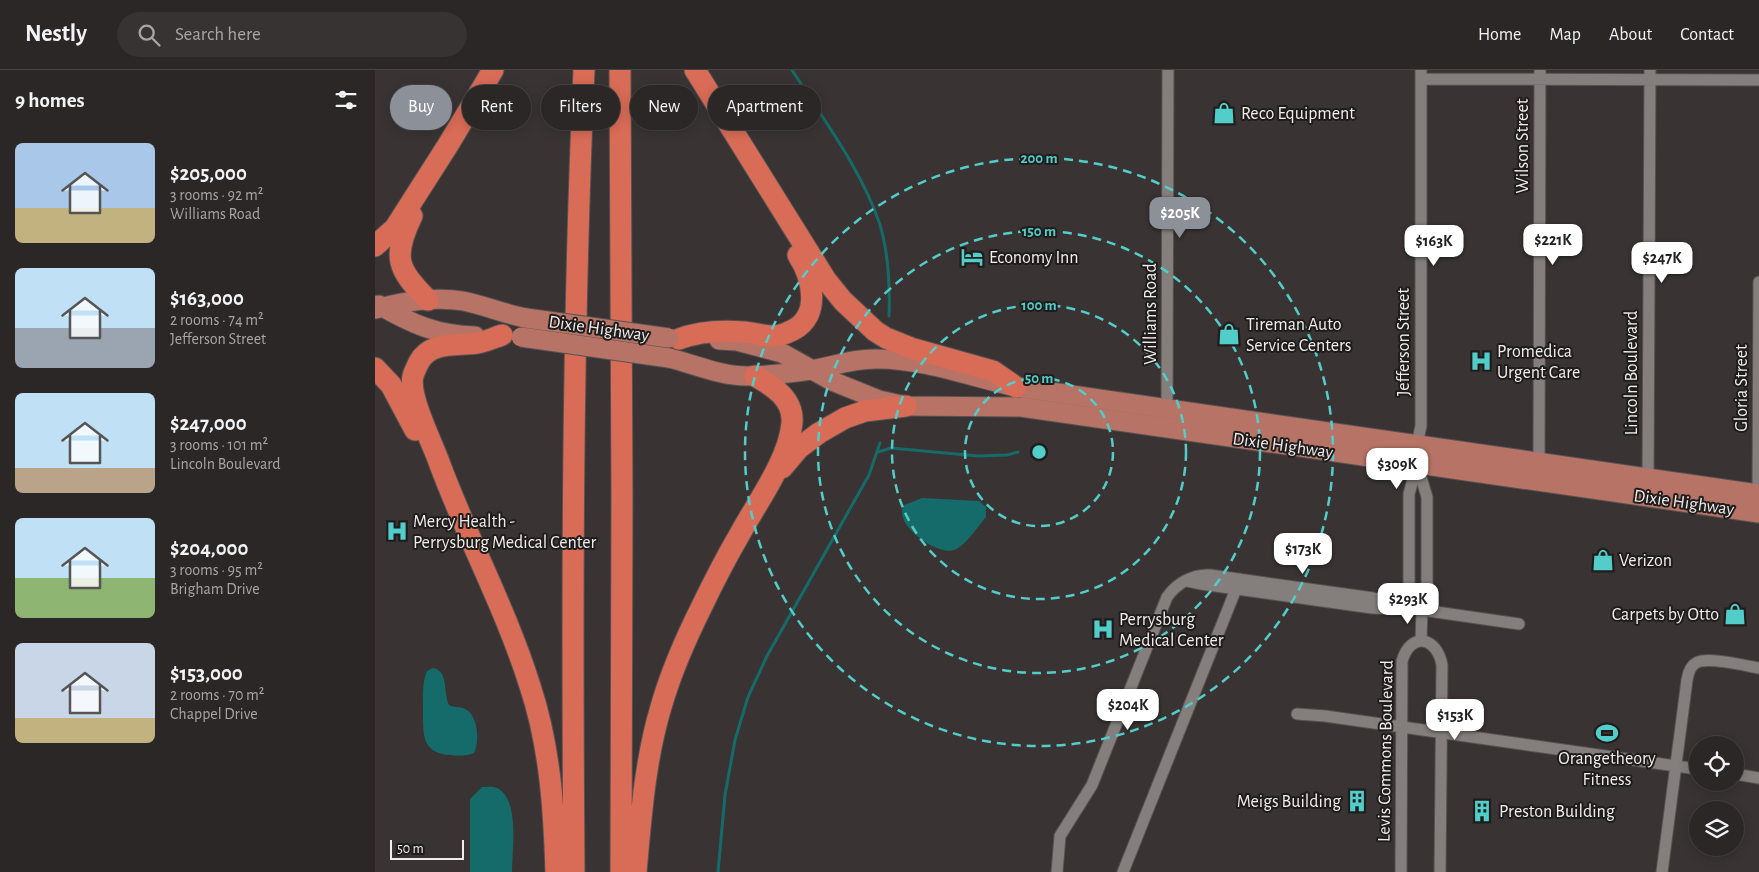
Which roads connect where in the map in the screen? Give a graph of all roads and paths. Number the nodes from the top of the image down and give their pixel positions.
1 (493, 70) edge
2 (573, 70) edge
3 (583, 70) edge
4 (620, 70) edge
5 (693, 70) edge
6 (1168, 70) edge
7 (1421, 75) edge
8 (1540, 75) edge
9 (1650, 75) edge
10 (1759, 80) edge
11 (448, 145) junction
12 (375, 246) edge
13 (1759, 282) edge
14 (428, 300) junction
15 (377, 306) edge
16 (511, 336) junction
17 (674, 339) junction
18 (575, 364) junction
19 (375, 368) edge
20 (813, 370) junction
21 (755, 376) junction
22 (1016, 387) junction
23 (906, 406) junction
24 (1167, 408) junction
25 (1417, 444) junction
26 (1539, 462) junction
27 (1417, 464) junction
28 (1648, 478) junction
29 (769, 484) junction
30 (1758, 494) edge
31 (1648, 497) junction
32 (453, 500) junction
33 (1759, 513) edge
34 (1238, 584) junction
35 (1422, 610) junction
36 (1519, 624) dead end
37 (1421, 641) junction
38 (1759, 668) edge
39 (1297, 714) dead end
40 (1401, 727) junction
41 (1442, 732) junction
42 (1675, 766) junction
43 (1689, 768) edge
44 (1744, 776) edge
45 (1759, 778) edge
46 (556, 872) edge
47 (574, 872) edge
48 (621, 872) edge
49 (636, 872) edge
50 (1057, 872) edge
51 (1123, 872) edge
52 (1401, 872) edge
53 (1441, 872) edge
54 (1662, 872) edge

1 - 11 highway
2 - 18 highway
3 - 18 highway
4 - 48 highway
5 - 17 highway
5 - 22 highway
6 - 24 street, Williams Road
7 - 8 street
7 - 25 street, Jefferson Street
8 - 9 street
8 - 26 street, Wilson Street
9 - 10 street
9 - 28 street, Lincoln Boulevard
11 - 12 highway
11 - 14 highway
13 - 30 street, Gloria Street
14 - 15 main road, Dixie Highway
14 - 17 main road, Dixie Highway, bridge
15 - 16 main road, Dixie Highway
16 - 21 main road, Dixie Highway, bridge
16 - 32 highway
17 - 20 main road, Dixie Highway
18 - 47 highway
19 - 32 highway
20 - 21 main road, Dixie Highway
20 - 22 main road, Dixie Highway
20 - 23 main road, Dixie Highway
21 - 29 highway
22 - 24 main road, Dixie Highway
23 - 27 main road, Dixie Highway
23 - 29 highway
24 - 25 main road, Dixie Highway
25 - 26 main road, Dixie Highway
25 - 27 street, Jefferson Street
26 - 28 main road, Dixie Highway
27 - 31 main road, Dixie Highway
27 - 35 street
27 - 35 street
28 - 30 main road, Dixie Highway
28 - 31 street, Lincoln Boulevard
29 - 49 highway
31 - 33 main road, Dixie Highway
32 - 46 highway
34 - 35 street
34 - 50 street
34 - 51 street
35 - 36 street
35 - 37 street
37 - 40 street, Levis Commons Boulevard
37 - 41 street
38 - 42 street
39 - 40 street
40 - 41 street
40 - 52 street, Levis Commons Boulevard
41 - 42 street
41 - 53 street
42 - 43 street
42 - 54 street
44 - 45 street

